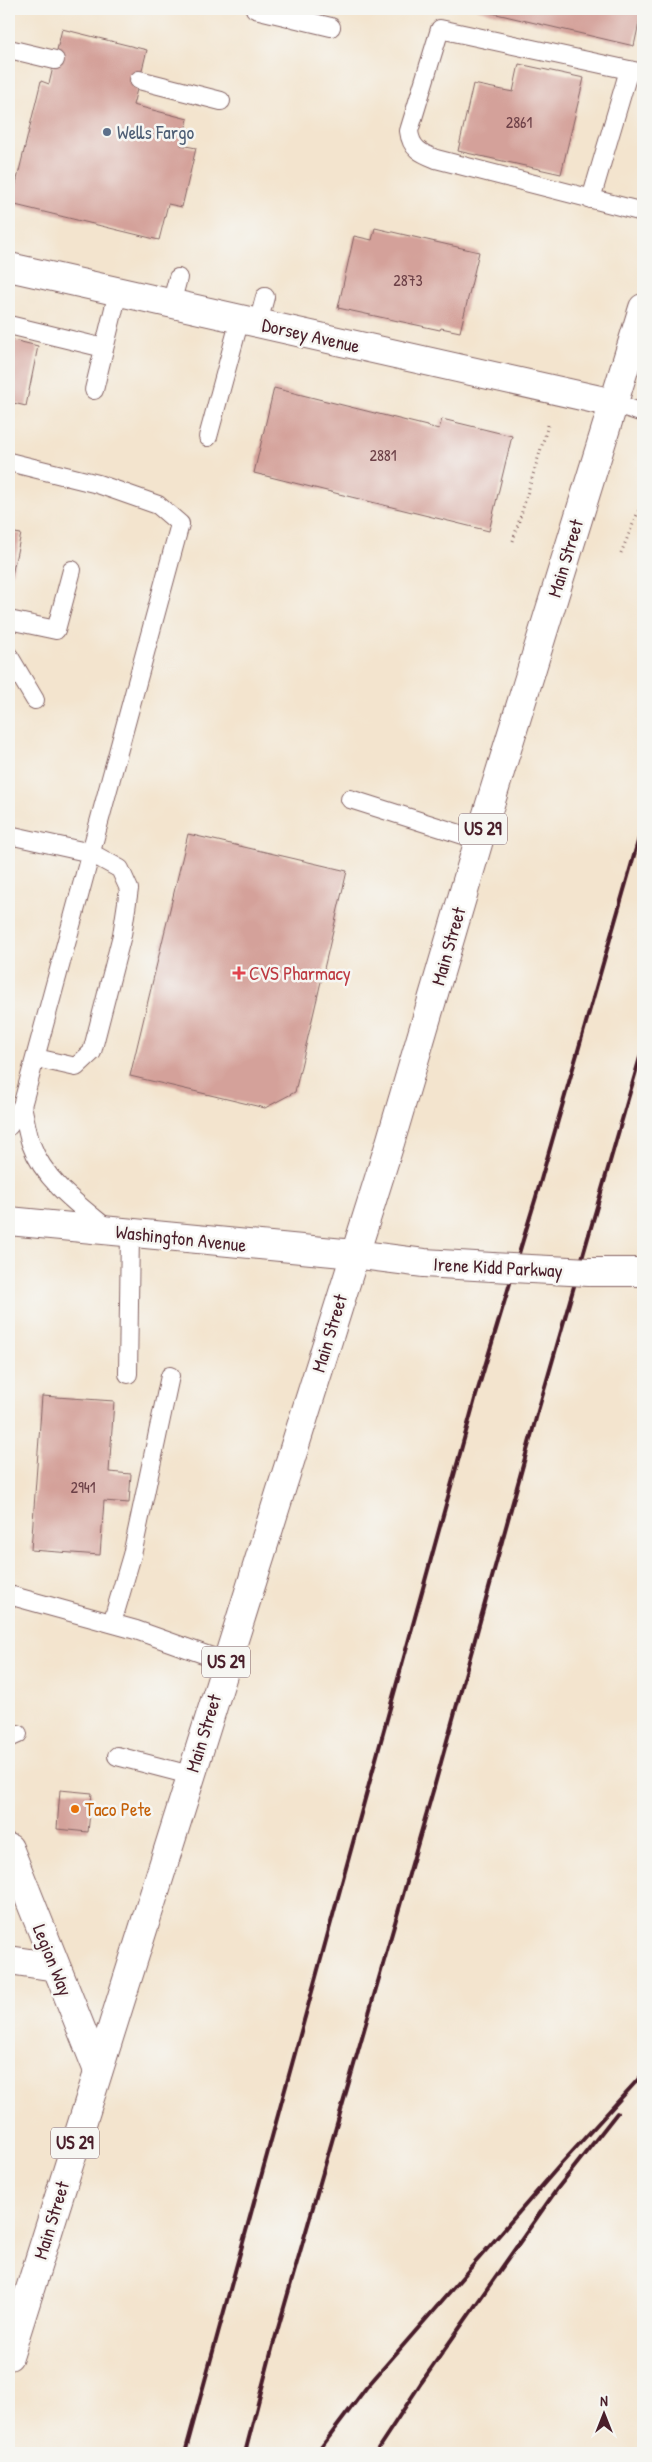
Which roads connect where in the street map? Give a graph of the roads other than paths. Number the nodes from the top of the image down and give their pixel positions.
1 (255, 9) edge
2 (331, 27) dead end
3 (9, 49) edge
4 (55, 60) dead end
5 (636, 71) edge
6 (139, 80) dead end
7 (222, 101) dead end
8 (591, 199) junction
9 (643, 212) edge
10 (9, 267) edge
11 (118, 292) junction
12 (265, 297) dead end
13 (643, 308) edge
14 (249, 321) junction
15 (9, 325) edge
16 (104, 348) junction
17 (94, 390) dead end
18 (612, 403) junction
19 (643, 413) edge
20 (208, 437) dead end
21 (9, 462) edge
22 (72, 570) dead end
23 (9, 620) edge
24 (9, 656) edge
25 (35, 700) dead end
26 (350, 799) dead end
27 (9, 835) edge
28 (479, 840) junction
29 (91, 853) junction
30 (36, 1058) junction
31 (22, 1106) junction
32 (9, 1126) edge
33 (9, 1221) edge
34 (120, 1232) junction
35 (354, 1254) junction
36 (643, 1272) edge
37 (128, 1374) dead end
38 (170, 1376) dead end
39 (9, 1595) edge
40 (112, 1624) junction
41 (226, 1662) junction
42 (117, 1756) dead end
43 (190, 1775) junction
44 (9, 1848) edge
45 (9, 1960) edge
46 (56, 1967) junction
47 (98, 2071) junction
48 (9, 2356) edge

1 - 2 lane
3 - 4 lane
5 - 8 lane
5 - 8 lane
6 - 7 lane
8 - 9 lane
10 - 11 main road, Dorsey Avenue
11 - 14 main road, Dorsey Avenue
11 - 16 lane
12 - 14 lane
13 - 18 main road, Main Street / US 29
14 - 18 main road, Dorsey Avenue
14 - 20 lane
15 - 16 lane
16 - 17 lane
18 - 19 lane
18 - 28 main road, Main Street / US 29
21 - 29 lane
22 - 23 lane
24 - 25 lane
26 - 28 lane
27 - 29 lane
28 - 35 main road, Main Street / US 29
29 - 30 lane
29 - 30 lane
30 - 31 lane
31 - 32 lane
31 - 34 lane
33 - 34 main road, Washington Avenue
34 - 35 main road, Washington Avenue
34 - 37 lane
35 - 36 main road, Irene Kidd Parkway, bridge
35 - 41 main road, Main Street / US 29
38 - 40 lane
39 - 40 lane
40 - 41 lane
41 - 43 main road, Main Street / US 29
42 - 43 lane
43 - 47 main road, Main Street / US 29
44 - 46 main road, Legion Way
45 - 46 main road
46 - 47 main road, Legion Way
47 - 48 main road, Main Street / US 29

